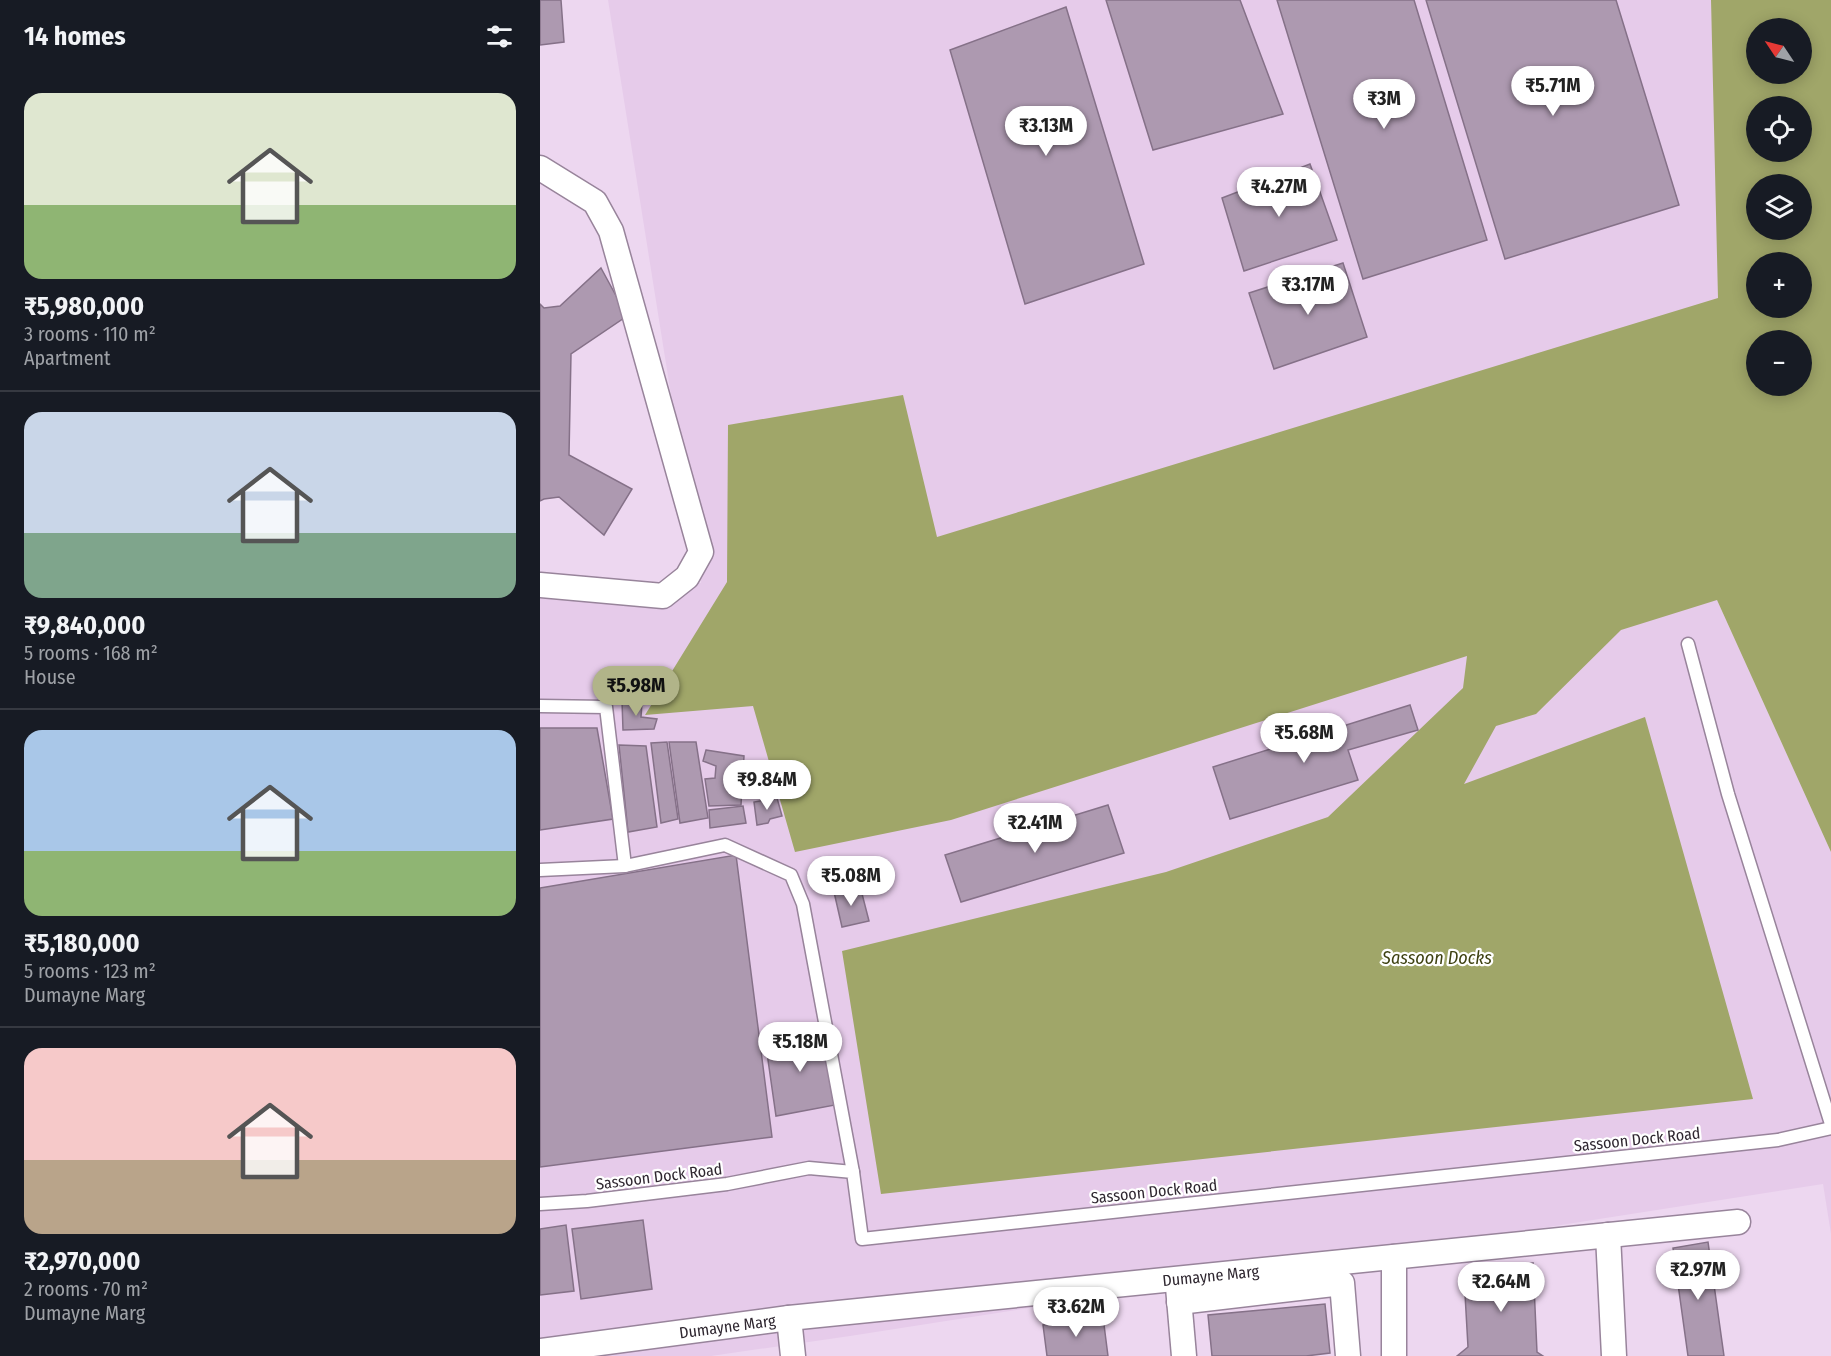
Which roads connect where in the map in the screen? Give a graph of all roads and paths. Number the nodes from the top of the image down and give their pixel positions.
1 (540, 168) edge
2 (540, 585) edge
3 (1688, 644) dead end
4 (540, 706) edge
5 (626, 866) junction
6 (540, 870) edge
7 (1831, 1126) edge
8 (853, 1172) junction
9 (540, 1204) edge
10 (1738, 1222) dead end
11 (1608, 1235) junction
12 (1394, 1257) junction
13 (1178, 1291) junction
14 (789, 1318) junction
15 (540, 1351) edge
16 (793, 1356) edge
17 (1184, 1356) edge
18 (1348, 1356) edge
19 (1394, 1356) edge
20 (1614, 1356) edge

1 - 2 street
3 - 7 lane
4 - 5 lane
5 - 6 lane
5 - 8 lane
7 - 8 lane, Sassoon Dock Road
8 - 9 lane, Sassoon Dock Road
10 - 11 street, Dumayne Marg
11 - 12 street, Dumayne Marg
11 - 20 street
12 - 13 street, Dumayne Marg
12 - 19 street
13 - 14 street, Dumayne Marg
13 - 17 street
13 - 18 street
14 - 15 street, Dumayne Marg
14 - 16 street

